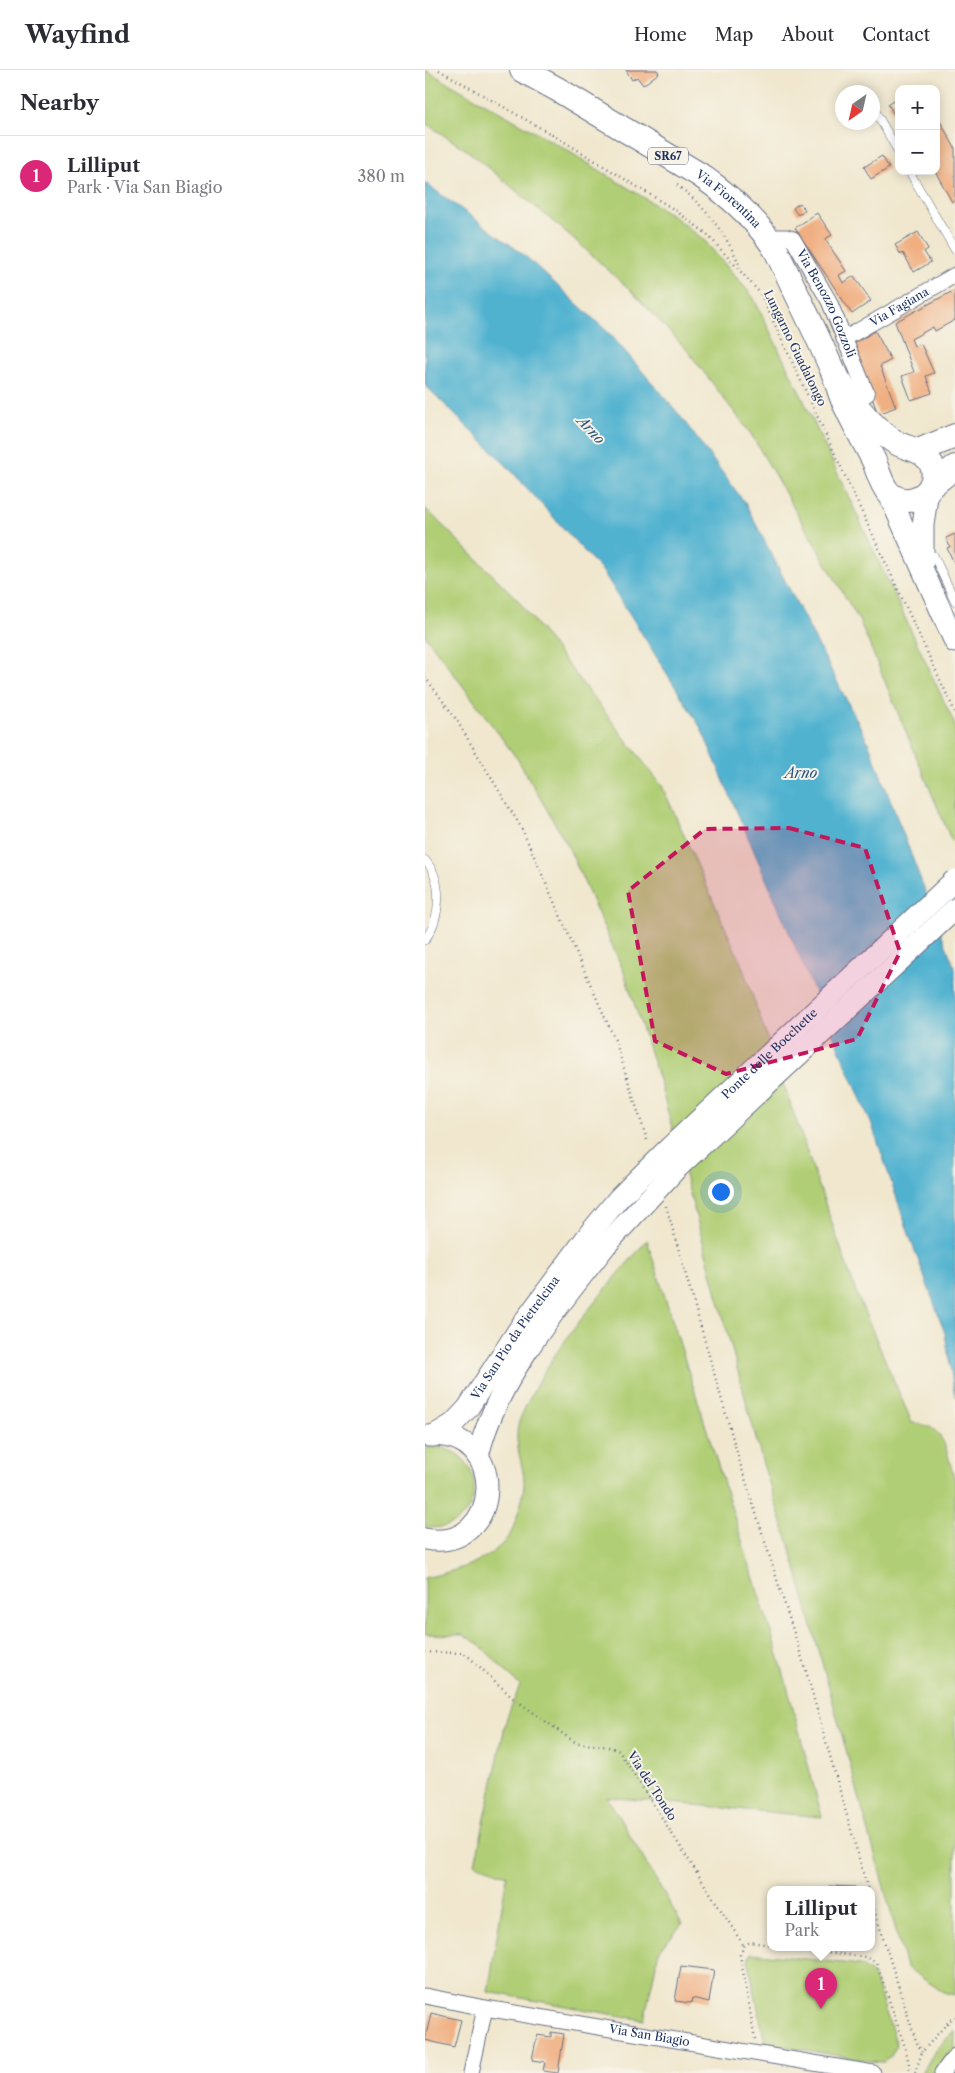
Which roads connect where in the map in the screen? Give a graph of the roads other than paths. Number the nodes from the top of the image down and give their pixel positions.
1 (522, 70) edge
2 (534, 70) edge
3 (557, 89) junction
4 (880, 121) edge
5 (895, 146) edge
6 (911, 175) edge
7 (767, 237) junction
8 (955, 250) edge
9 (955, 275) edge
10 (844, 339) junction
11 (833, 372) junction
12 (867, 394) dead end
13 (955, 436) edge
14 (914, 450) junction
15 (955, 467) edge
16 (885, 486) junction
17 (930, 488) junction
18 (929, 565) junction
19 (955, 601) edge
20 (955, 642) edge
21 (425, 860) edge
22 (955, 880) edge
23 (955, 908) edge
24 (425, 940) edge
25 (598, 1239) junction
26 (429, 1436) edge
27 (478, 1457) junction
28 (429, 1541) edge
29 (425, 1996) edge
30 (485, 2008) junction
31 (955, 2056) edge
32 (790, 2066) edge
33 (471, 2073) edge
34 (873, 2073) edge
35 (942, 2073) edge

1 - 3 main road, Via Fiorentina
2 - 3 main road, Via Fiorentina / SR67
3 - 7 main road, Via Fiorentina / SR67
4 - 5 lane
6 - 8 lane
7 - 10 street, Via Benozzo Gozzoli
7 - 11 main road, Via Fiorentina / SR67
9 - 10 street, Via Fagiana
10 - 12 street, Via Benozzo Gozzoli
11 - 14 main road, Via Fiorentina
11 - 16 main road, Via Fiorentina
13 - 14 main road
14 - 16 main road
14 - 17 main road, Via Fiorentina
15 - 17 main road
16 - 17 main road
16 - 18 main road, Via Fiorentina
17 - 18 main road, Via Fiorentina
18 - 19 lane
18 - 20 main road, Via Fiorentina
21 - 24 lane
22 - 25 main road, Ponte delle Bocchette, bridge
23 - 25 main road, Ponte delle Bocchette, bridge
25 - 26 main road, Via San Pio da Pietrelcina
25 - 27 main road, Via San Pio da Pietrelcina
26 - 27 main road
27 - 28 main road
29 - 30 street, Via San Biagio
30 - 32 street, Via San Biagio
30 - 33 street
31 - 35 street
32 - 34 street, Via San Biagio

